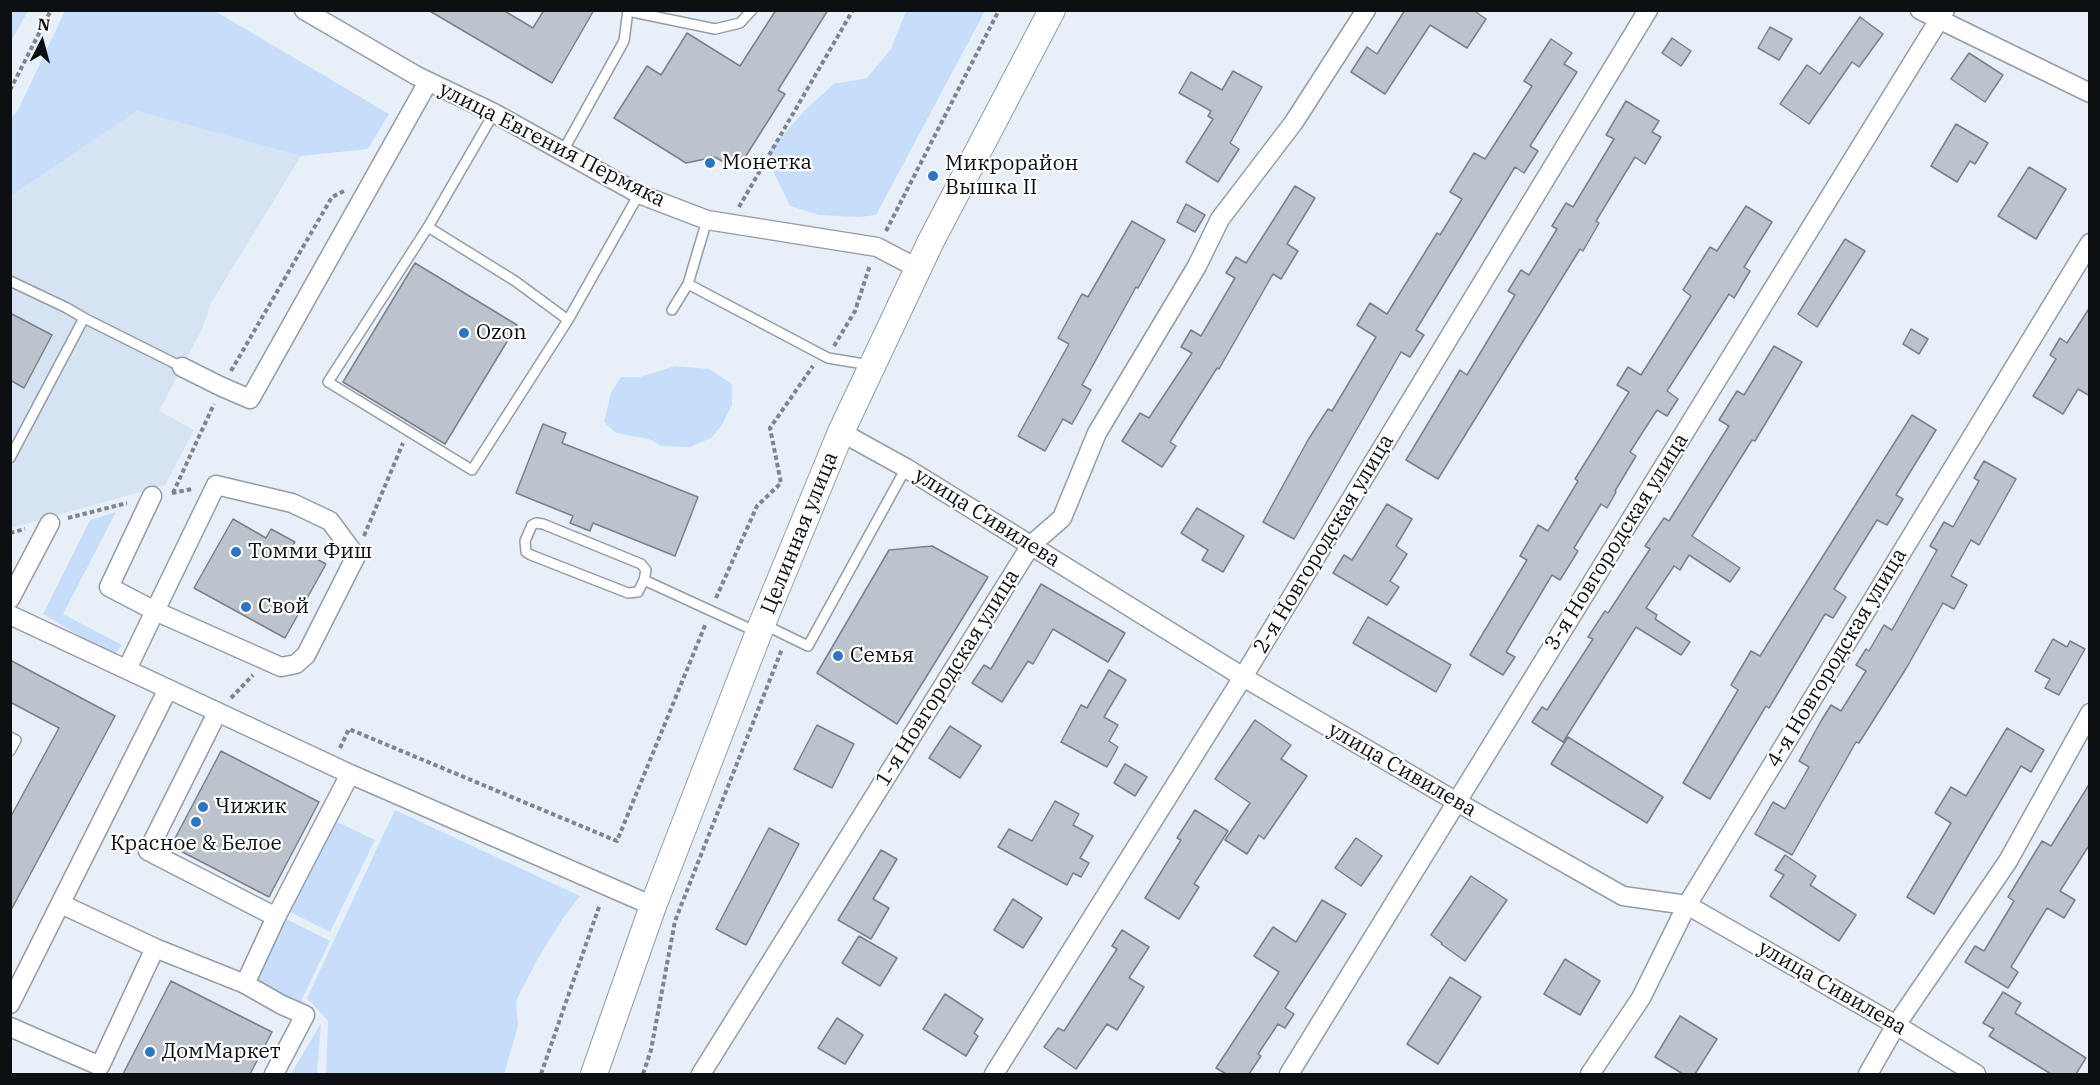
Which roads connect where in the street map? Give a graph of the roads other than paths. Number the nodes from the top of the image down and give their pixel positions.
1 (304, 10) edge
2 (752, 10) edge
3 (1052, 10) edge
4 (1366, 10) edge
5 (1648, 10) edge
6 (1920, 10) edge
7 (628, 11) edge
8 (1942, 16) edge
9 (428, 82) junction
10 (2090, 93) edge
11 (494, 113) junction
12 (563, 151) junction
13 (639, 194) junction
14 (707, 220) junction
15 (428, 227) junction
16 (2090, 243) edge
17 (917, 267) junction
18 (10, 281) edge
19 (688, 284) junction
20 (672, 310) dead end
21 (84, 318) junction
22 (568, 320) junction
23 (872, 365) junction
24 (182, 367) joint
25 (842, 432) junction
26 (10, 458) edge
27 (906, 468) junction
28 (152, 496) road end
29 (50, 523) road end
30 (1031, 545) junction
31 (644, 580) junction
32 (10, 599) edge
33 (155, 611) junction
34 (10, 615) edge
35 (761, 629) junction
36 (128, 669) junction
37 (1243, 677) junction
38 (168, 689) junction
39 (218, 713) junction
40 (2090, 714) edge
41 (10, 738) edge
42 (10, 751) edge
43 (350, 774) junction
44 (1457, 802) junction
45 (61, 904) junction
46 (1687, 905) junction
47 (653, 906) junction
48 (276, 917) junction
49 (156, 948) junction
50 (245, 984) junction
51 (10, 1004) edge
52 (1896, 1025) junction
53 (10, 1027) edge
54 (274, 1074) edge
55 (594, 1074) edge
56 (701, 1074) edge
57 (994, 1074) edge
58 (1289, 1074) edge
59 (1590, 1074) edge
60 (1868, 1074) edge
61 (1976, 1074) edge

1 - 9 street, улица Евгения Пермяка
2 - 7 lane
3 - 17 main road, Целинная улица
4 - 30 street, 1-я Новгородская улица
5 - 37 street, 2-я Новгородская улица
6 - 8 street
7 - 12 lane
8 - 10 street
8 - 44 street, 3-я Новгородская улица
9 - 11 street, улица Евгения Пермяка
9 - 24 street
11 - 12 street, улица Евгения Пермяка
11 - 15 lane
12 - 13 street, улица Евгения Пермяка
13 - 14 street, улица Евгения Пермяка
13 - 22 lane
14 - 17 street, улица Евгения Пермяка
14 - 19 lane
15 - 22 lane
15 - 22 lane
16 - 46 street, 4-я Новгородская улица
17 - 23 main road, Целинная улица
18 - 21 lane
19 - 20 lane
19 - 23 lane
21 - 24 lane
21 - 26 lane
23 - 25 main road, Целинная улица
25 - 27 street, улица Сивилева
25 - 35 main road, Целинная улица
27 - 30 street, улица Сивилева
27 - 35 lane
28 - 33 street
29 - 32 street
30 - 37 street, улица Сивилева
30 - 56 street, 1-я Новгородская улица
31 - 31 lane
31 - 35 lane
33 - 33 street
33 - 36 street
34 - 36 street
35 - 47 main road, Целинная улица
36 - 38 street
37 - 44 street, улица Сивилева
37 - 57 street, 2-я Новгородская улица
38 - 39 street
38 - 45 street
39 - 43 street
39 - 48 street
40 - 52 street
41 - 42 lane
43 - 47 street
43 - 48 street
44 - 46 street, улица Сивилева
44 - 58 street, 3-я Новгородская улица
45 - 49 street
45 - 51 street
46 - 52 street, улица Сивилева
46 - 59 street, 4-я Новгородская улица
47 - 55 main road, Целинная улица
48 - 50 street
49 - 50 street
49 - 53 street
50 - 54 street
52 - 60 street
52 - 61 street, улица Сивилева

